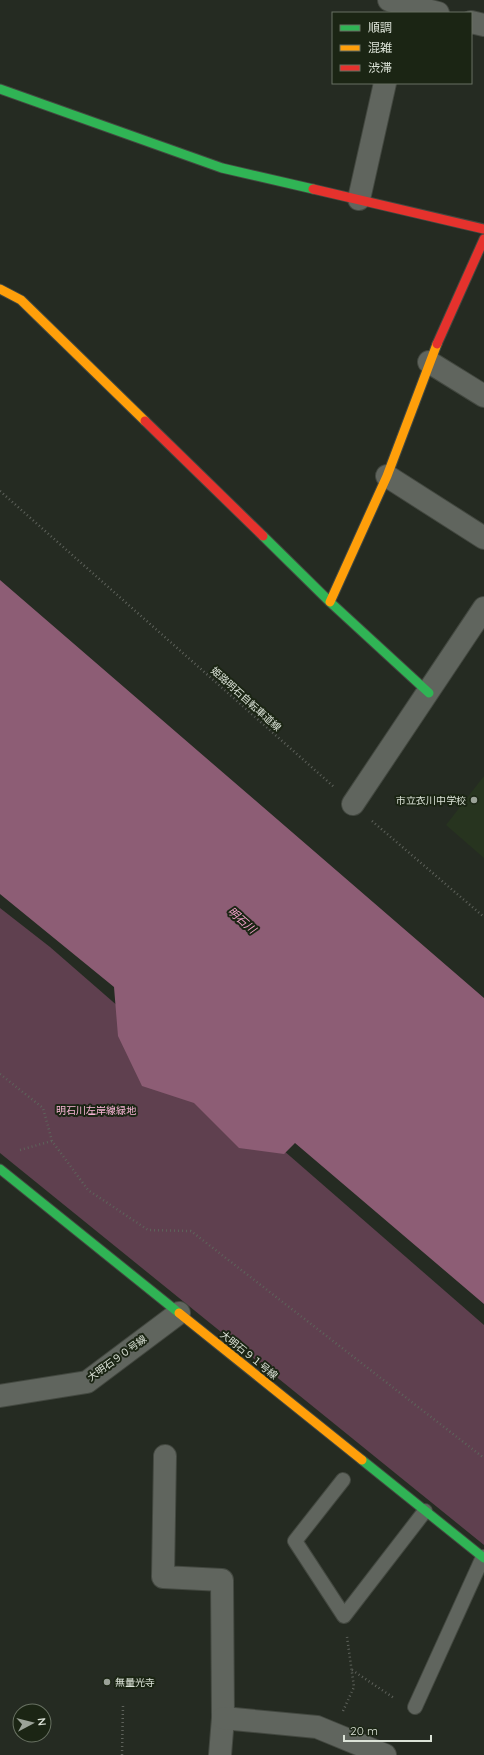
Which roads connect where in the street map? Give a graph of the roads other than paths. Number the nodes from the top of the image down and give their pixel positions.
1 (399, 4) edge
2 (434, 12) edge
3 (472, 22) edge
4 (484, 25) edge
5 (385, 84) edge
6 (0, 89) edge
7 (359, 198) junction
8 (484, 229) edge
9 (484, 239) edge
10 (0, 289) edge
11 (429, 362) junction
12 (484, 396) edge
13 (387, 476) junction
14 (484, 538) edge
15 (330, 602) junction
16 (484, 608) edge
17 (429, 693) junction
18 (353, 804) road end
19 (0, 1169) edge
20 (179, 1313) junction
21 (0, 1396) edge
22 (165, 1456) dead end
23 (343, 1480) dead end
24 (425, 1511) junction
25 (483, 1557) edge
26 (416, 1707) dead end
27 (223, 1718) junction
28 (220, 1755) edge
29 (385, 1755) edge

1 - 2 street
3 - 4 street
5 - 7 street
6 - 7 street
7 - 8 street
9 - 11 street
10 - 15 street
11 - 12 street
11 - 13 street
13 - 14 street
13 - 15 street
15 - 17 street
16 - 17 street
17 - 18 street
19 - 20 street, 大明石９１号線
20 - 21 street, 大明石９０号線
20 - 24 street, 大明石９１号線
22 - 27 street
23 - 24 lane
24 - 25 street, 大明石９１号線
25 - 26 lane
27 - 28 street
27 - 29 street

